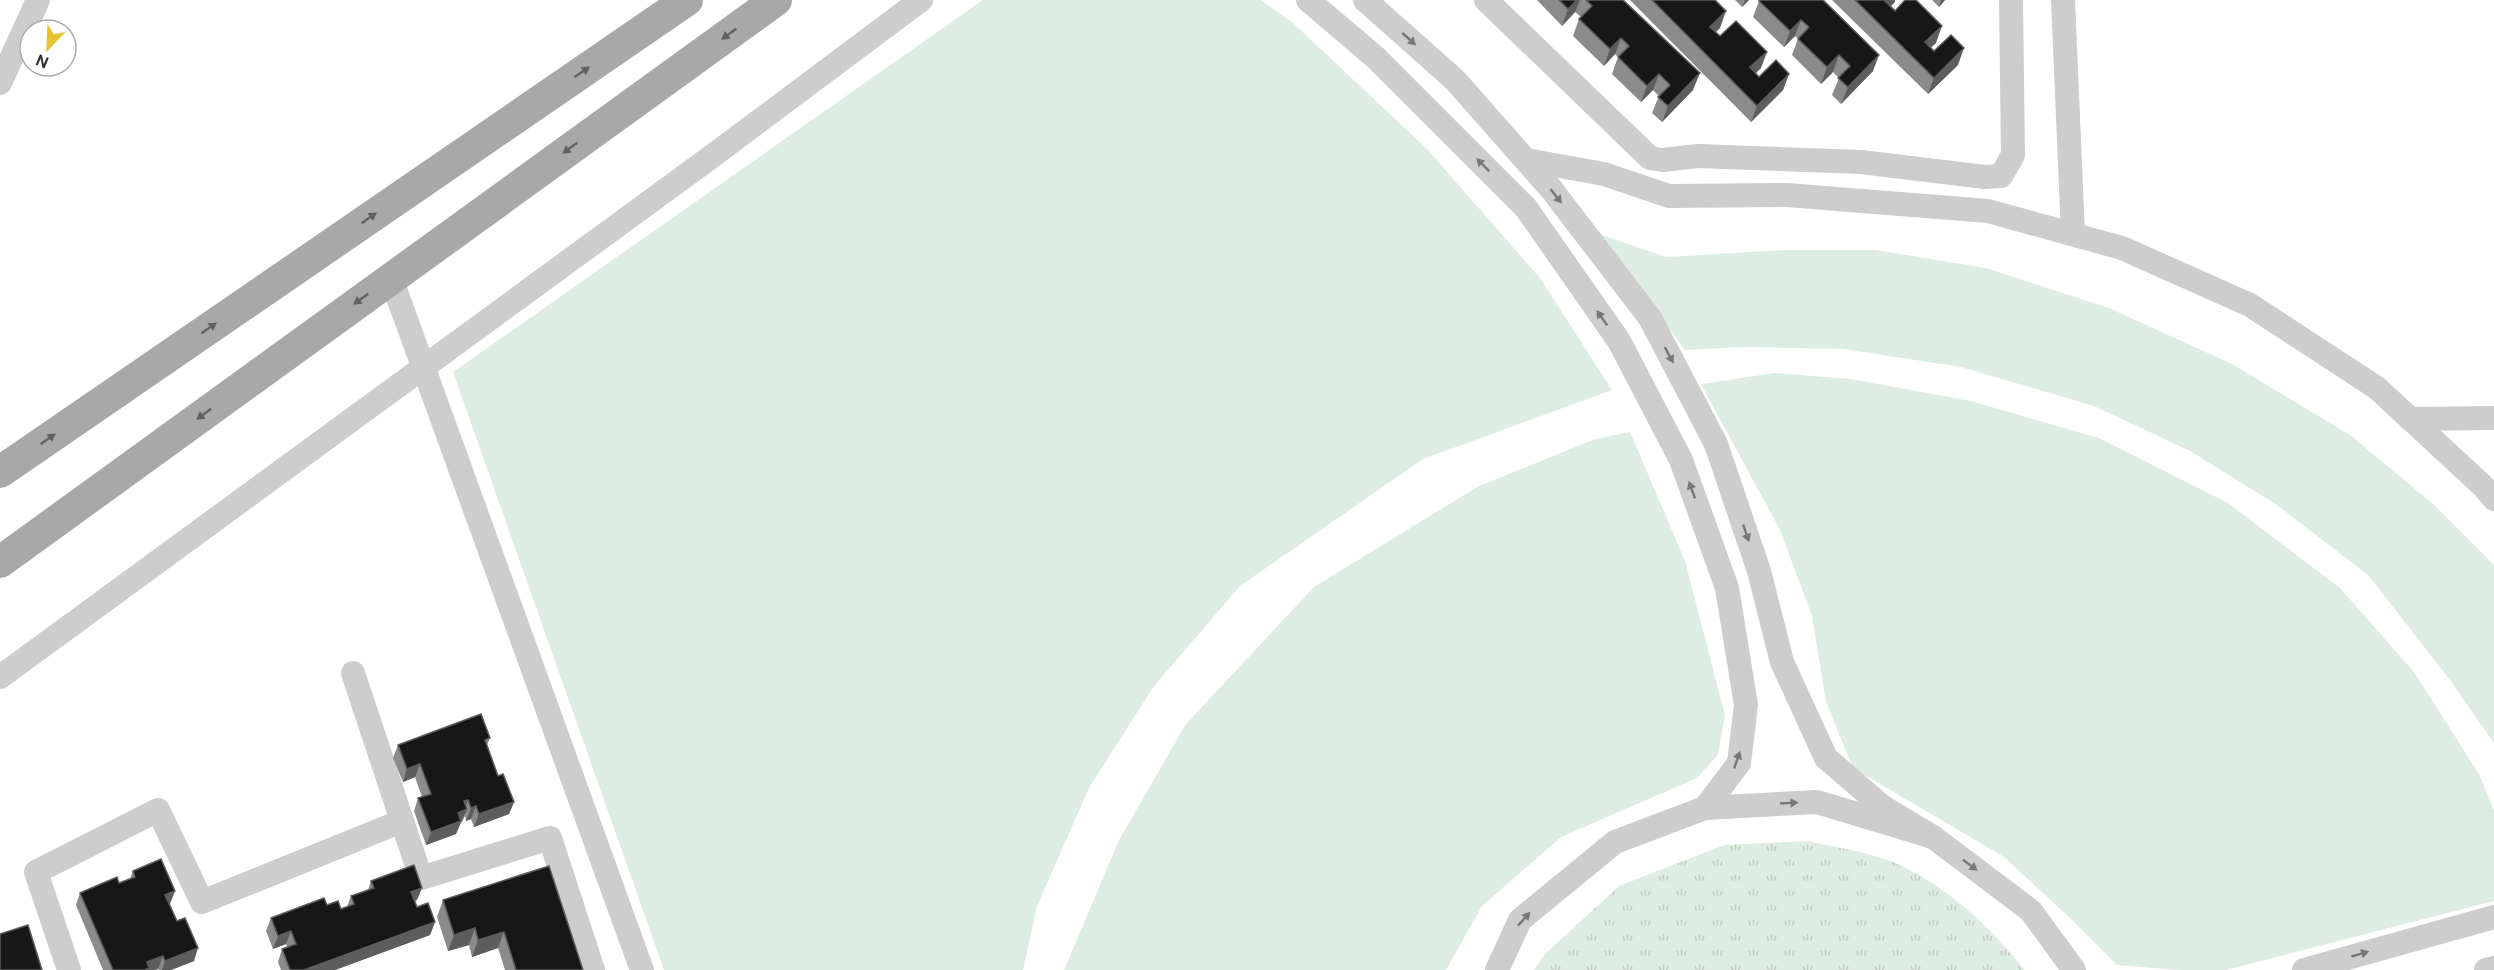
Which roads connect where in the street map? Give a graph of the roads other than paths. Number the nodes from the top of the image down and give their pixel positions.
1 (38, 0) edge
2 (687, 0) edge
3 (776, 0) edge
4 (921, 0) edge
5 (1308, 0) edge
6 (1365, 0) edge
7 (1486, 0) edge
8 (2011, 0) edge
9 (2063, 0) edge
10 (0, 83) edge
11 (1641, 149) junction
12 (1526, 160) junction
13 (1604, 174) junction
14 (2073, 234) junction
15 (391, 278) junction
16 (423, 367) junction
17 (2494, 418) edge
18 (2410, 419) junction
19 (0, 472) edge
20 (2494, 499) edge
21 (0, 562) edge
22 (353, 673) dead end
23 (0, 677) edge
24 (1705, 808) junction
25 (402, 821) junction
26 (1933, 837) junction
27 (2494, 917) edge
28 (2077, 967) edge
29 (2494, 968) edge
30 (69, 970) edge
31 (593, 970) edge
32 (642, 970) edge
33 (1497, 970) edge
34 (2304, 970) edge
35 (2486, 970) edge

1 - 10 street
19 -> 2 main road
3 -> 15 main road
4 - 16 street
24 -> 5 street
6 -> 12 street
7 - 11 street
8 - 11 street
9 - 14 street
11 - 13 street
12 - 13 street
12 -> 26 street
13 - 14 street
14 - 18 street
15 - 16 street
15 -> 21 main road
16 - 23 street
16 - 32 street
17 - 18 street
18 - 20 street
22 - 25 street
24 -> 26 street
33 -> 24 street
25 - 30 street
25 - 31 street
26 -> 28 street
34 -> 27 street
29 - 35 street

